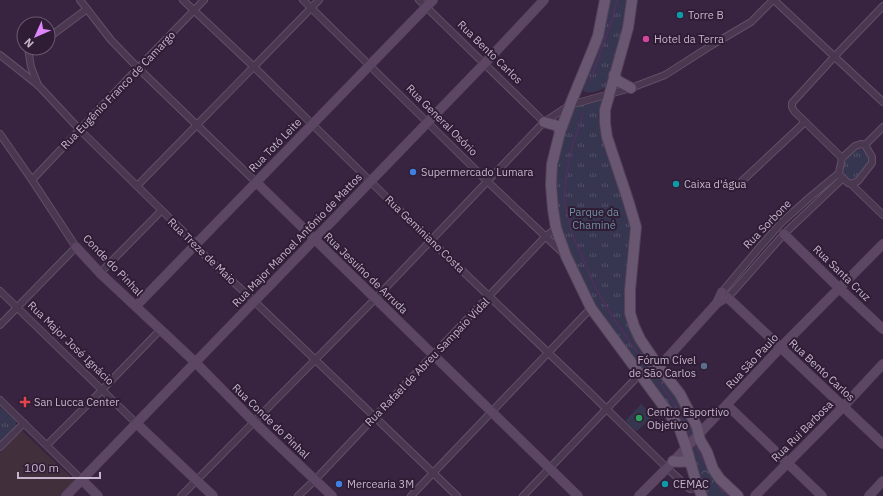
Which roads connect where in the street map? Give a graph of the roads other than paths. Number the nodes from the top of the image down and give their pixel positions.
1 (80, 0) edge
2 (183, 0) edge
3 (204, 0) edge
4 (303, 0) edge
5 (318, 0) edge
6 (606, 0) edge
7 (632, 0) edge
8 (774, 0) edge
9 (540, 1) edge
10 (426, 2) edge
11 (883, 6) edge
12 (311, 8) junction
13 (86, 9) junction
14 (194, 10) junction
15 (56, 32) edge
16 (0, 55) edge
17 (29, 56) edge
18 (834, 57) junction
19 (485, 63) junction
20 (369, 65) junction
21 (253, 66) junction
22 (138, 68) junction
23 (614, 75) junction
24 (38, 85) junction
25 (631, 88) junction
26 (608, 94) junction
27 (883, 102) edge
28 (570, 105) junction
29 (427, 122) junction
30 (544, 122) junction
31 (805, 122) junction
32 (312, 124) junction
33 (197, 125) junction
34 (883, 127) edge
35 (80, 130) junction
36 (560, 132) junction
37 (0, 134) edge
38 (865, 145) junction
39 (842, 158) junction
40 (841, 176) junction
41 (32, 180) junction
42 (370, 181) junction
43 (487, 181) junction
44 (742, 181) dead end
45 (256, 182) junction
46 (852, 184) junction
47 (137, 186) junction
48 (810, 197) junction
49 (817, 203) junction
50 (161, 211) junction
51 (883, 215) edge
52 (556, 228) junction
53 (784, 234) junction
54 (546, 237) junction
55 (314, 240) junction
56 (430, 240) junction
57 (196, 244) junction
58 (883, 244) edge
59 (76, 247) junction
60 (566, 256) junction
61 (100, 273) junction
62 (839, 288) junction
63 (0, 291) edge
64 (724, 295) junction
65 (489, 297) junction
66 (376, 298) junction
67 (254, 301) junction
68 (136, 306) junction
69 (18, 308) junction
70 (591, 308) junction
71 (0, 325) edge
72 (883, 329) edge
73 (160, 330) junction
74 (780, 348) junction
75 (548, 353) junction
76 (433, 355) junction
77 (315, 360) junction
78 (195, 362) junction
79 (883, 364) edge
80 (659, 367) junction
81 (640, 374) junction
82 (102, 390) junction
83 (0, 400) edge
84 (726, 405) junction
85 (843, 407) junction
86 (606, 409) junction
87 (492, 412) junction
88 (375, 417) junction
89 (254, 422) junction
90 (24, 423) junction
91 (136, 423) junction
92 (698, 435) junction
93 (883, 444) edge
94 (47, 445) junction
95 (688, 446) junction
96 (0, 447) edge
97 (690, 463) junction
98 (787, 463) junction
99 (670, 465) junction
100 (550, 468) junction
101 (433, 472) junction
102 (82, 480) junction
103 (197, 480) junction
104 (316, 480) junction
105 (883, 481) edge
106 (697, 485) junction
107 (66, 496) edge
108 (98, 496) edge
109 (182, 496) edge
110 (213, 496) edge
111 (298, 496) edge
112 (332, 496) edge
113 (411, 496) edge
114 (457, 496) edge
115 (523, 496) edge
116 (578, 496) edge
117 (639, 496) edge
118 (702, 496) edge
119 (738, 496) edge
120 (755, 496) edge
121 (822, 496) edge
122 (869, 496) edge

1 - 13 street, Rua Jesuíno de Arruda
2 - 14 street, Rua Geminiano Costa
3 - 14 street, Rua Eugênio Franco de Camargo
4 - 12 street, Rua General Osório
5 - 12 street
6 - 28 main road
7 - 23 main road
8 - 18 street
8 - 25 street
9 - 19 street, Rua Major Manoel Antônio de Mattos
10 - 19 street, Rua Bento Carlos
10 - 20 street, Rua Totó Leite
11 - 18 street
12 - 20 street, Rua General Osório
12 - 21 street
13 - 15 street
13 - 22 street, Rua Jesuíno de Arruda
14 - 21 street, Rua Geminiano Costa
14 - 22 street, Rua Eugênio Franco de Camargo
16 - 24 street, Rua Treze de Maio
17 - 24 street
18 - 27 street
18 - 31 street
19 - 29 street, Rua Major Manoel Antônio de Mattos
19 - 30 street, Rua Bento Carlos
20 - 29 street, Rua General Osório
20 - 32 street, Rua Totó Leite
21 - 32 street, Rua Geminiano Costa
21 - 33 street
22 - 33 street, Rua Jesuíno de Arruda
22 - 35 street, Rua Eugênio Franco de Camargo
23 - 25 main road
23 - 26 main road
24 - 35 street, Rua Treze de Maio
25 - 26 street
26 - 28 street
26 - 80 main road
28 - 30 street
28 - 36 main road
29 - 42 street, Rua Major Manoel Antônio de Mattos
29 - 43 street, Rua General Osório
30 - 36 main road
30 - 43 street
31 - 39 street
31 - 44 street
32 - 42 street, Rua Geminiano Costa
32 - 45 street, Rua Totó Leite
33 - 45 street, Rua Jesuíno de Arruda
33 - 47 street
34 - 38 street
35 - 41 street, Rua Eugênio Franco de Camargo
35 - 47 street, Rua Treze de Maio
36 - 52 main road
37 - 41 street, Conde do Pinhal
38 - 39 street
38 - 46 street
39 - 40 street
40 - 46 street
40 - 48 street, Rua Sorbone
40 - 49 street, Rua Sorbone
41 - 59 street, Conde do Pinhal
42 - 55 street, Rua Major Manoel Antônio de Mattos
42 - 56 street, Rua Geminiano Costa
43 - 54 street, Rua General Osório
43 - 56 street
45 - 55 street, Rua Jesuíno de Arruda
45 - 57 street, Rua Totó Leite
46 - 51 street
47 - 50 street, Rua Treze de Maio
48 - 49 street
48 - 64 street, Rua Sorbone
49 - 53 street, Rua Sorbone
50 - 57 street, Rua Treze de Maio
50 - 61 street
52 - 54 street, Rua Rafael de Abreu Sampaio Vidal
52 - 60 main road
53 - 62 street, Rua Santa Cruz
53 - 64 street, Rua Sorbone
54 - 60 street, Rua General Osório
54 - 65 street, Rua Rafael de Abreu Sampaio Vidal
55 - 66 street, Rua Jesuíno de Arruda
55 - 67 street, Rua Major Manoel Antônio de Mattos
56 - 65 street, Rua Geminiano Costa
56 - 66 street
57 - 67 street, Rua Treze de Maio
57 - 68 street, Rua Totó Leite
58 - 62 street, Rua São Paulo
59 - 61 street, Conde do Pinhal
59 - 69 street
60 - 70 main road
61 - 68 street, Conde do Pinhal
62 - 72 street, Rua Santa Cruz
62 - 74 street, Rua São Paulo
63 - 69 street, Rua Major José Ignácio
64 - 74 street, Rua Bento Carlos
64 - 80 street, Rua Sorbone
65 - 75 street, Rua Geminiano Costa
65 - 76 street, Rua Rafael de Abreu Sampaio Vidal
66 - 76 street, Rua Jesuíno de Arruda
66 - 77 street
67 - 77 street, Rua Treze de Maio
67 - 78 street, Rua Major Manoel Antônio de Mattos
68 - 73 street, Conde do Pinhal
69 - 71 street
69 - 82 street, Rua Major José Ignácio
70 - 75 street
70 - 81 main road
73 - 78 street, Conde do Pinhal
73 - 82 street
74 - 84 street, Rua São Paulo
74 - 85 street, Rua Bento Carlos
75 - 86 street, Rua Geminiano Costa
75 - 87 street
76 - 87 street, Rua Jesuíno de Arruda
76 - 88 street, Rua Rafael de Abreu Sampaio Vidal
77 - 88 street, Rua Treze de Maio
77 - 89 street
78 - 89 street, Rua Conde do Pinhal
78 - 91 street, Rua Major Manoel Antônio de Mattos
79 - 85 street, Rua Rui Barbosa
80 - 81 street, Rua Sorbone
80 - 92 main road
81 - 86 street
81 - 95 main road
82 - 91 street, Rua Major José Ignácio
82 - 94 street
83 - 90 street
84 - 92 street, Rua São Paulo
84 - 98 street
85 - 93 street, Rua Bento Carlos
85 - 98 street, Rua Rui Barbosa
86 - 99 street, Rua Geminiano Costa
86 - 100 street
87 - 100 street, Rua Jesuíno de Arruda
87 - 101 street
88 - 101 street, Rua Treze de Maio
88 - 104 street, Rua Rafael de Abreu Sampaio Vidal
89 - 103 street
89 - 104 street, Rua Conde do Pinhal
90 - 94 street
90 - 96 street
91 - 102 street, Rua Major Manoel Antônio de Mattos
91 - 103 street, Rua Major José Ignácio
92 - 95 street, Rua São Paulo
92 - 119 main road
94 - 102 street
95 - 97 main road
95 - 99 street, Rua São Paulo
97 - 99 main road
97 - 106 main road
98 - 120 street, Rua Rui Barbosa
98 - 121 street
99 - 106 street, Rua Geminiano Costa
99 - 117 street, Rua São Paulo
100 - 115 street
100 - 116 street, Rua Jesuíno de Arruda
101 - 113 street
101 - 114 street, Rua Treze de Maio
102 - 107 street, Rua Major Manoel Antônio de Mattos
102 - 108 street
103 - 109 street
103 - 110 street, Rua Major José Ignácio
104 - 111 street, Rua Rafael de Abreu Sampaio Vidal
104 - 112 street, Rua Conde do Pinhal
105 - 122 street
106 - 118 main road

